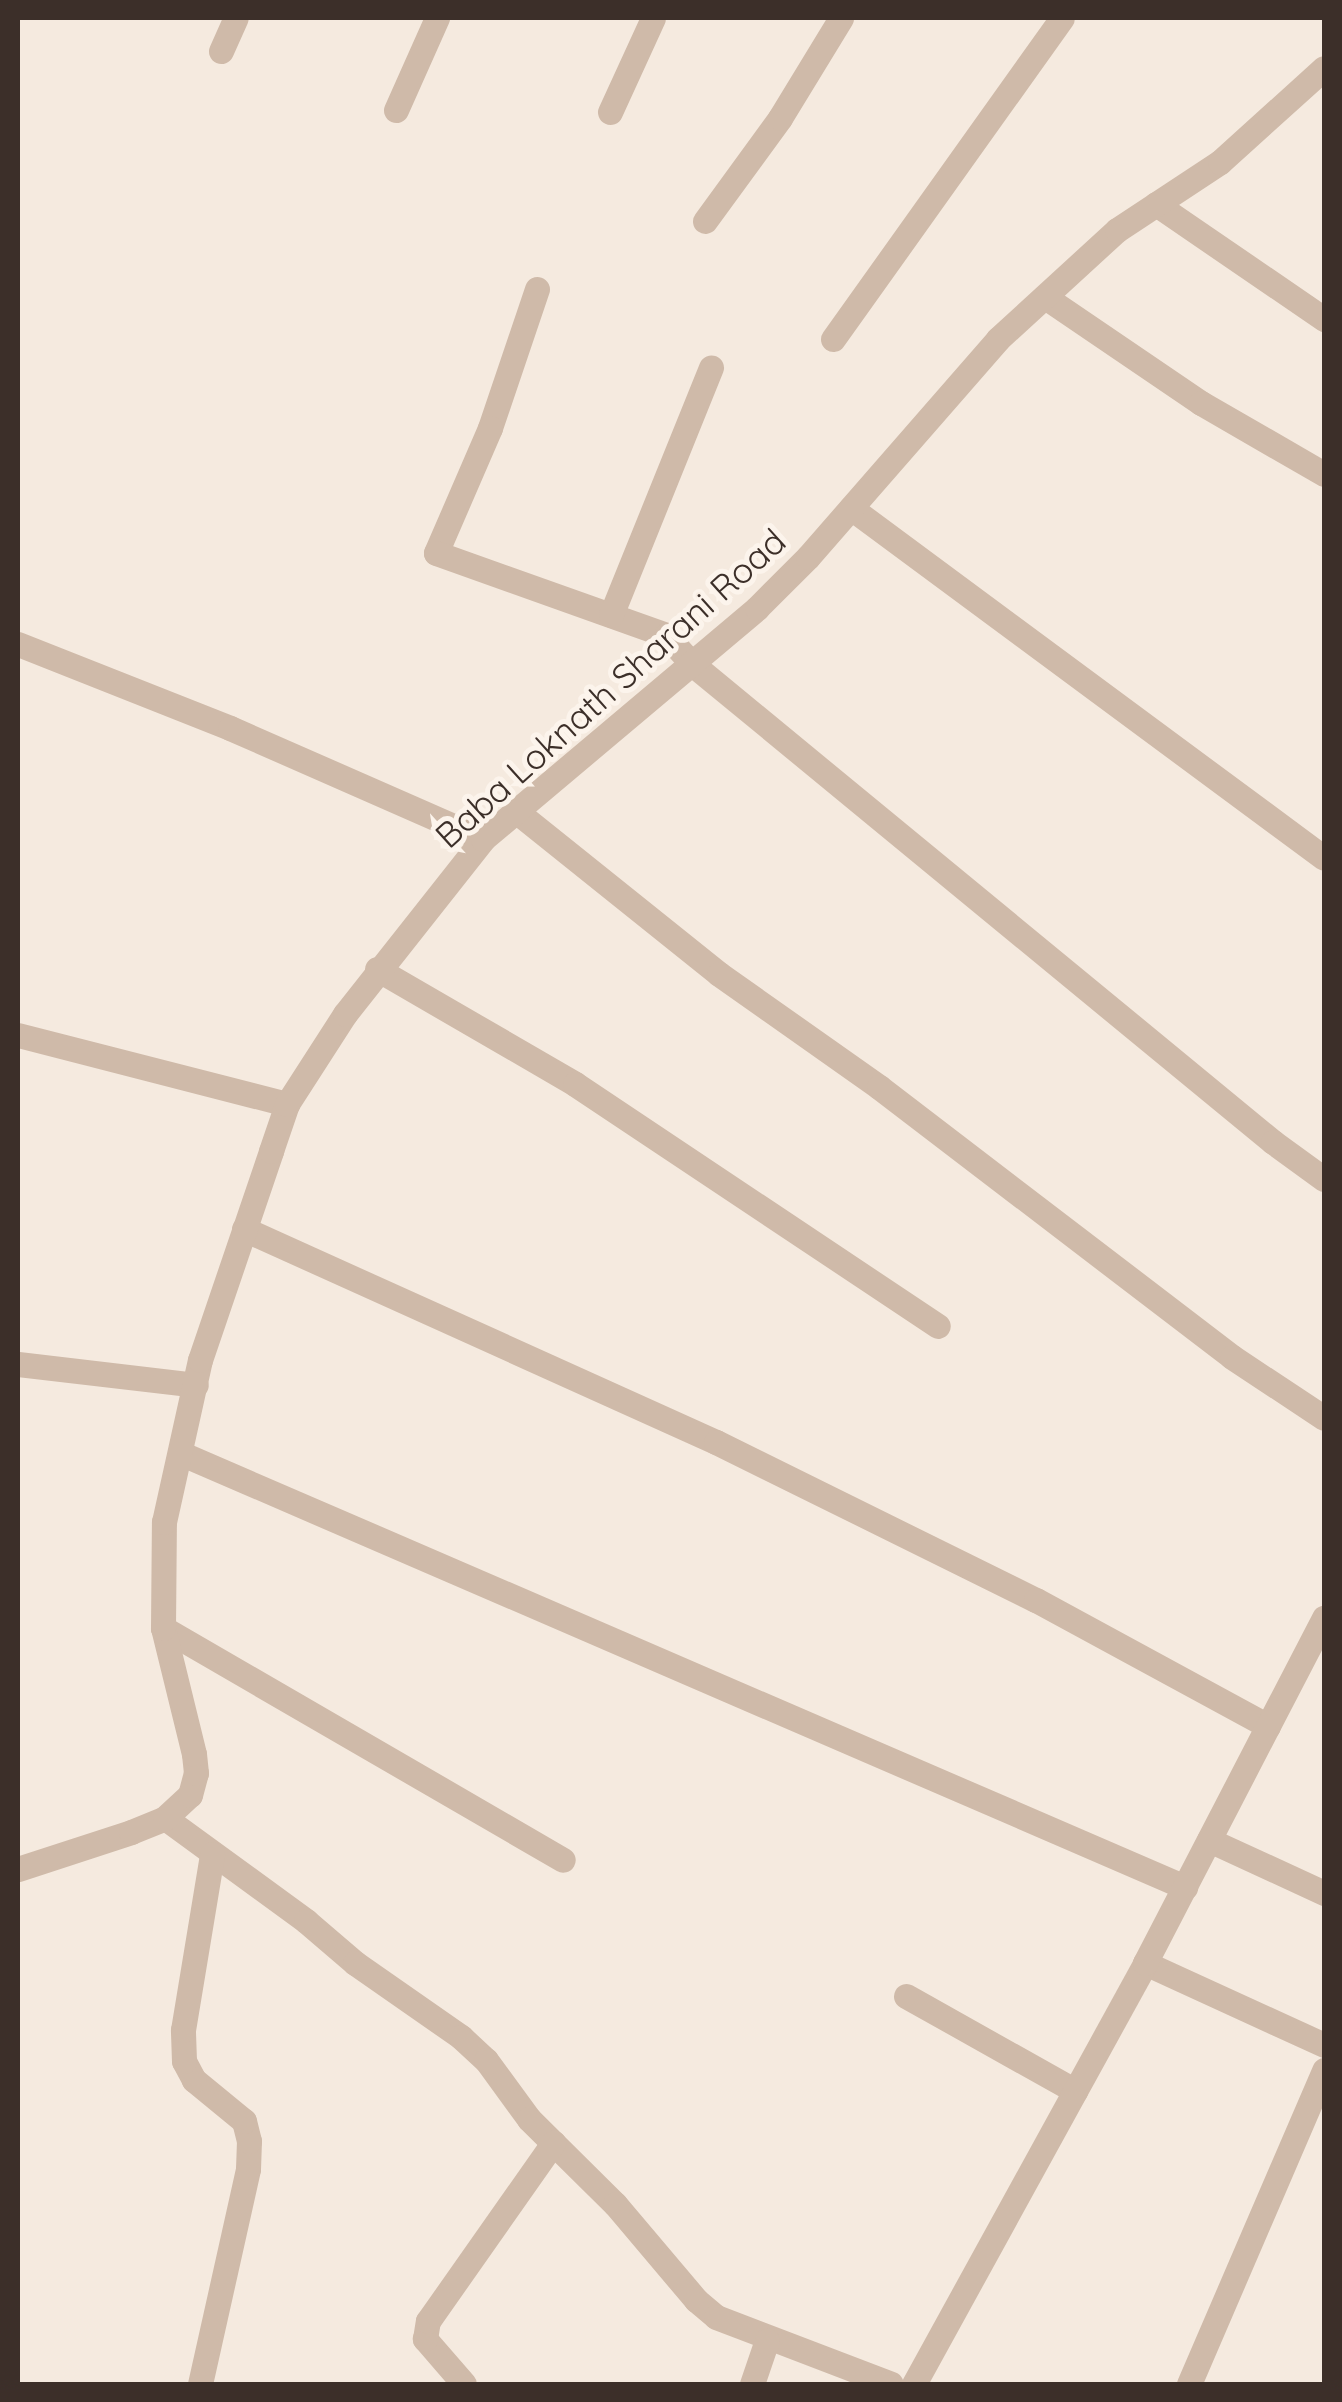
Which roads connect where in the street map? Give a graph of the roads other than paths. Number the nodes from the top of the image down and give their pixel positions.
1 (236, 18) edge
2 (437, 18) edge
3 (653, 18) edge
4 (841, 18) edge
5 (1062, 18) edge
6 (221, 50) dead end
7 (1324, 68) edge
8 (396, 110) dead end
9 (610, 112) dead end
10 (1156, 204) junction
11 (705, 221) dead end
12 (537, 289) dead end
13 (1045, 297) junction
14 (1324, 319) edge
15 (833, 340) dead end
16 (711, 367) dead end
17 (1324, 474) edge
18 (852, 508) junction
19 (610, 615) junction
20 (18, 644) edge
21 (691, 663) junction
22 (516, 812) junction
23 (484, 839) junction
24 (1324, 858) edge
25 (378, 968) junction
26 (18, 1035) edge
27 (288, 1104) junction
28 (1324, 1179) edge
29 (244, 1230) junction
30 (938, 1326) dead end
31 (18, 1364) edge
32 (196, 1385) junction
33 (1324, 1418) edge
34 (180, 1453) junction
35 (1324, 1618) edge
36 (163, 1628) junction
37 (1268, 1726) junction
38 (164, 1818) junction
39 (1209, 1840) junction
40 (212, 1854) junction
41 (564, 1860) dead end
42 (18, 1869) edge
43 (1185, 1887) junction
44 (1324, 1893) edge
45 (1145, 1963) junction
46 (906, 1996) dead end
47 (1324, 2046) edge
48 (1324, 2070) edge
49 (1076, 2091) junction
50 (553, 2144) junction
51 (767, 2340) junction
52 (200, 2384) edge
53 (464, 2384) edge
54 (752, 2384) edge
55 (891, 2384) edge
56 (914, 2384) edge
57 (1188, 2384) edge

1 - 6 street
2 - 8 street
3 - 9 street
4 - 11 street
5 - 15 street
7 - 10 street, Baba Loknath Sharani Road
10 - 13 street, Baba Loknath Sharani Road
10 - 14 street
12 - 19 street
13 - 17 street
13 - 18 street, Baba Loknath Sharani Road
16 - 19 street
18 - 21 street, Baba Loknath Sharani Road
18 - 24 street
19 - 21 street
20 - 23 street
21 - 22 street, Baba Loknath Sharani Road
21 - 28 street
22 - 23 street, Baba Loknath Sharani Road
22 - 33 street
23 - 25 street, Baba Loknath Sharani Road
25 - 27 street, Baba Loknath Sharani Road
25 - 30 street
26 - 27 street
27 - 29 street, Baba Loknath Sharani Road
29 - 32 street, Baba Loknath Sharani Road
29 - 37 street
31 - 32 street
32 - 34 street, Baba Loknath Sharani Road
34 - 36 street, Baba Loknath Sharani Road
34 - 43 street
35 - 37 street
36 - 38 street, Baba Loknath Sharani Road
36 - 41 street
37 - 39 street
38 - 40 street
38 - 42 street
39 - 43 street
39 - 44 street
40 - 50 street
40 - 52 street
43 - 45 street
45 - 47 street
45 - 49 street
46 - 49 street
48 - 57 street
49 - 56 street
50 - 51 street
50 - 53 street
51 - 54 street
51 - 55 street

